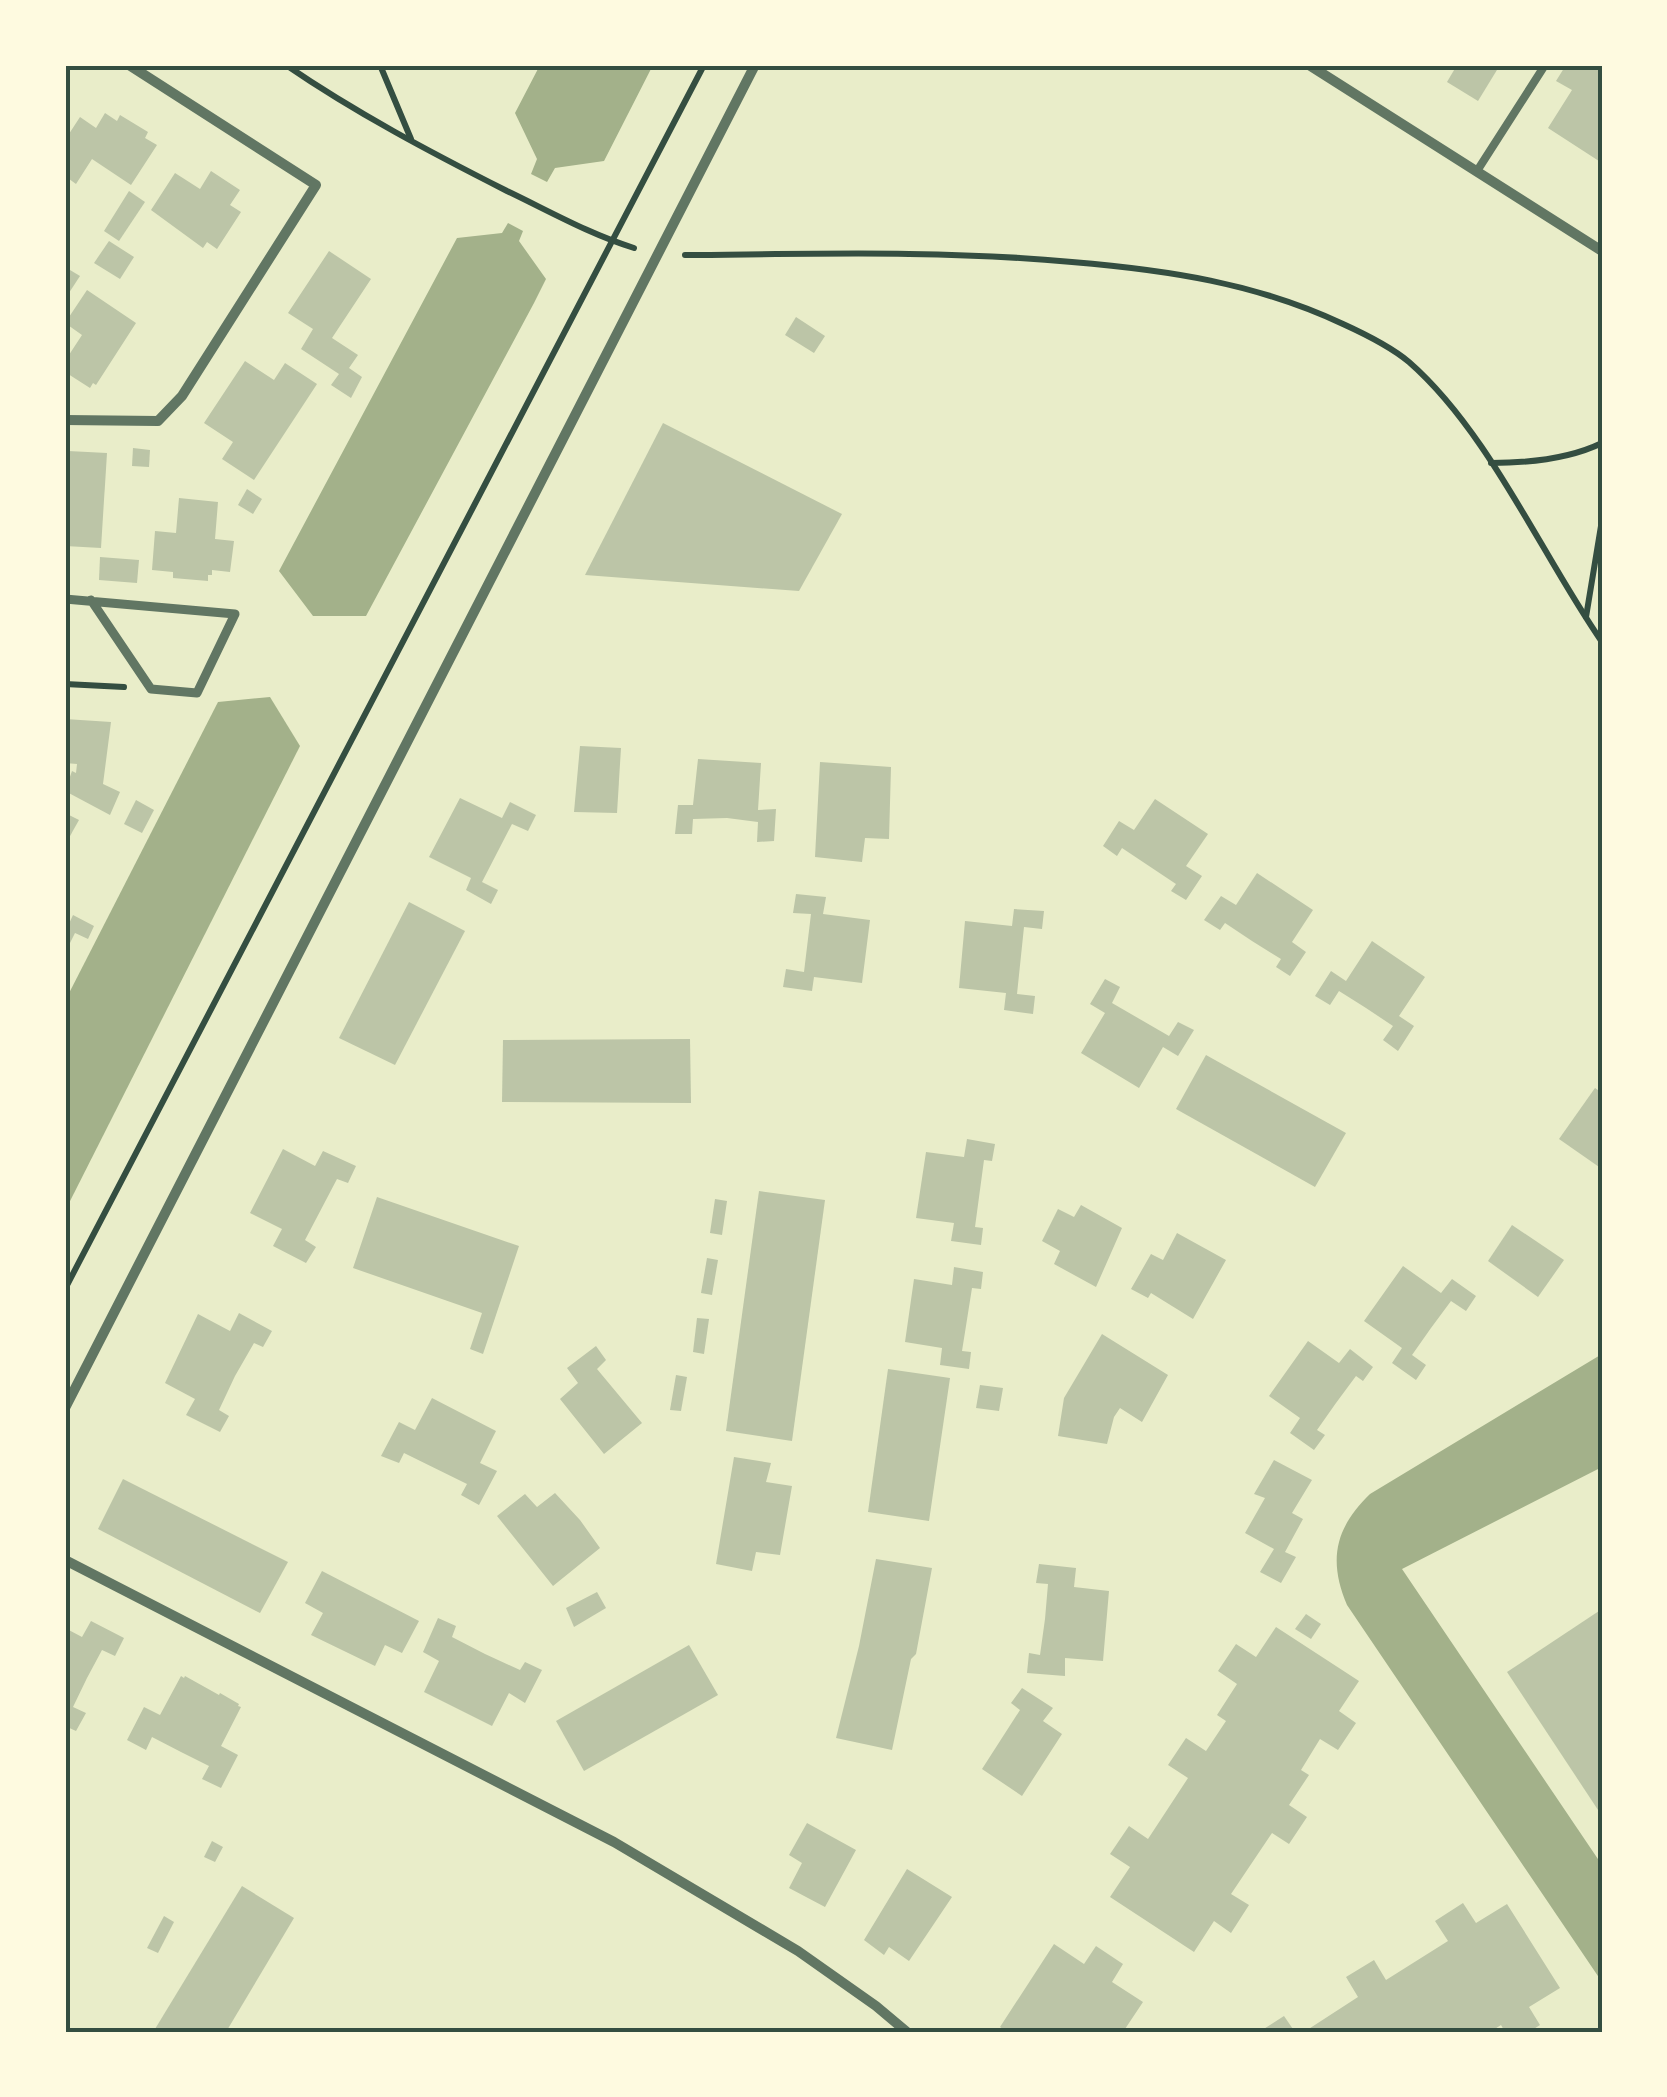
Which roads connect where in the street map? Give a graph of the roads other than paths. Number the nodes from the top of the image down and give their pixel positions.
1 (129, 65) edge
2 (755, 65) edge
3 (1309, 65) edge
4 (1545, 65) edge
5 (1477, 171) junction
6 (1602, 251) edge
7 (65, 420) edge
8 (65, 598) edge
9 (91, 600) junction
10 (65, 1408) edge
11 (65, 1560) edge
12 (907, 2032) edge

1 - 7 street
2 - 10 street
3 - 5 street
4 - 5 lane
5 - 6 street
8 - 9 street
9 - 9 street
11 - 12 street

